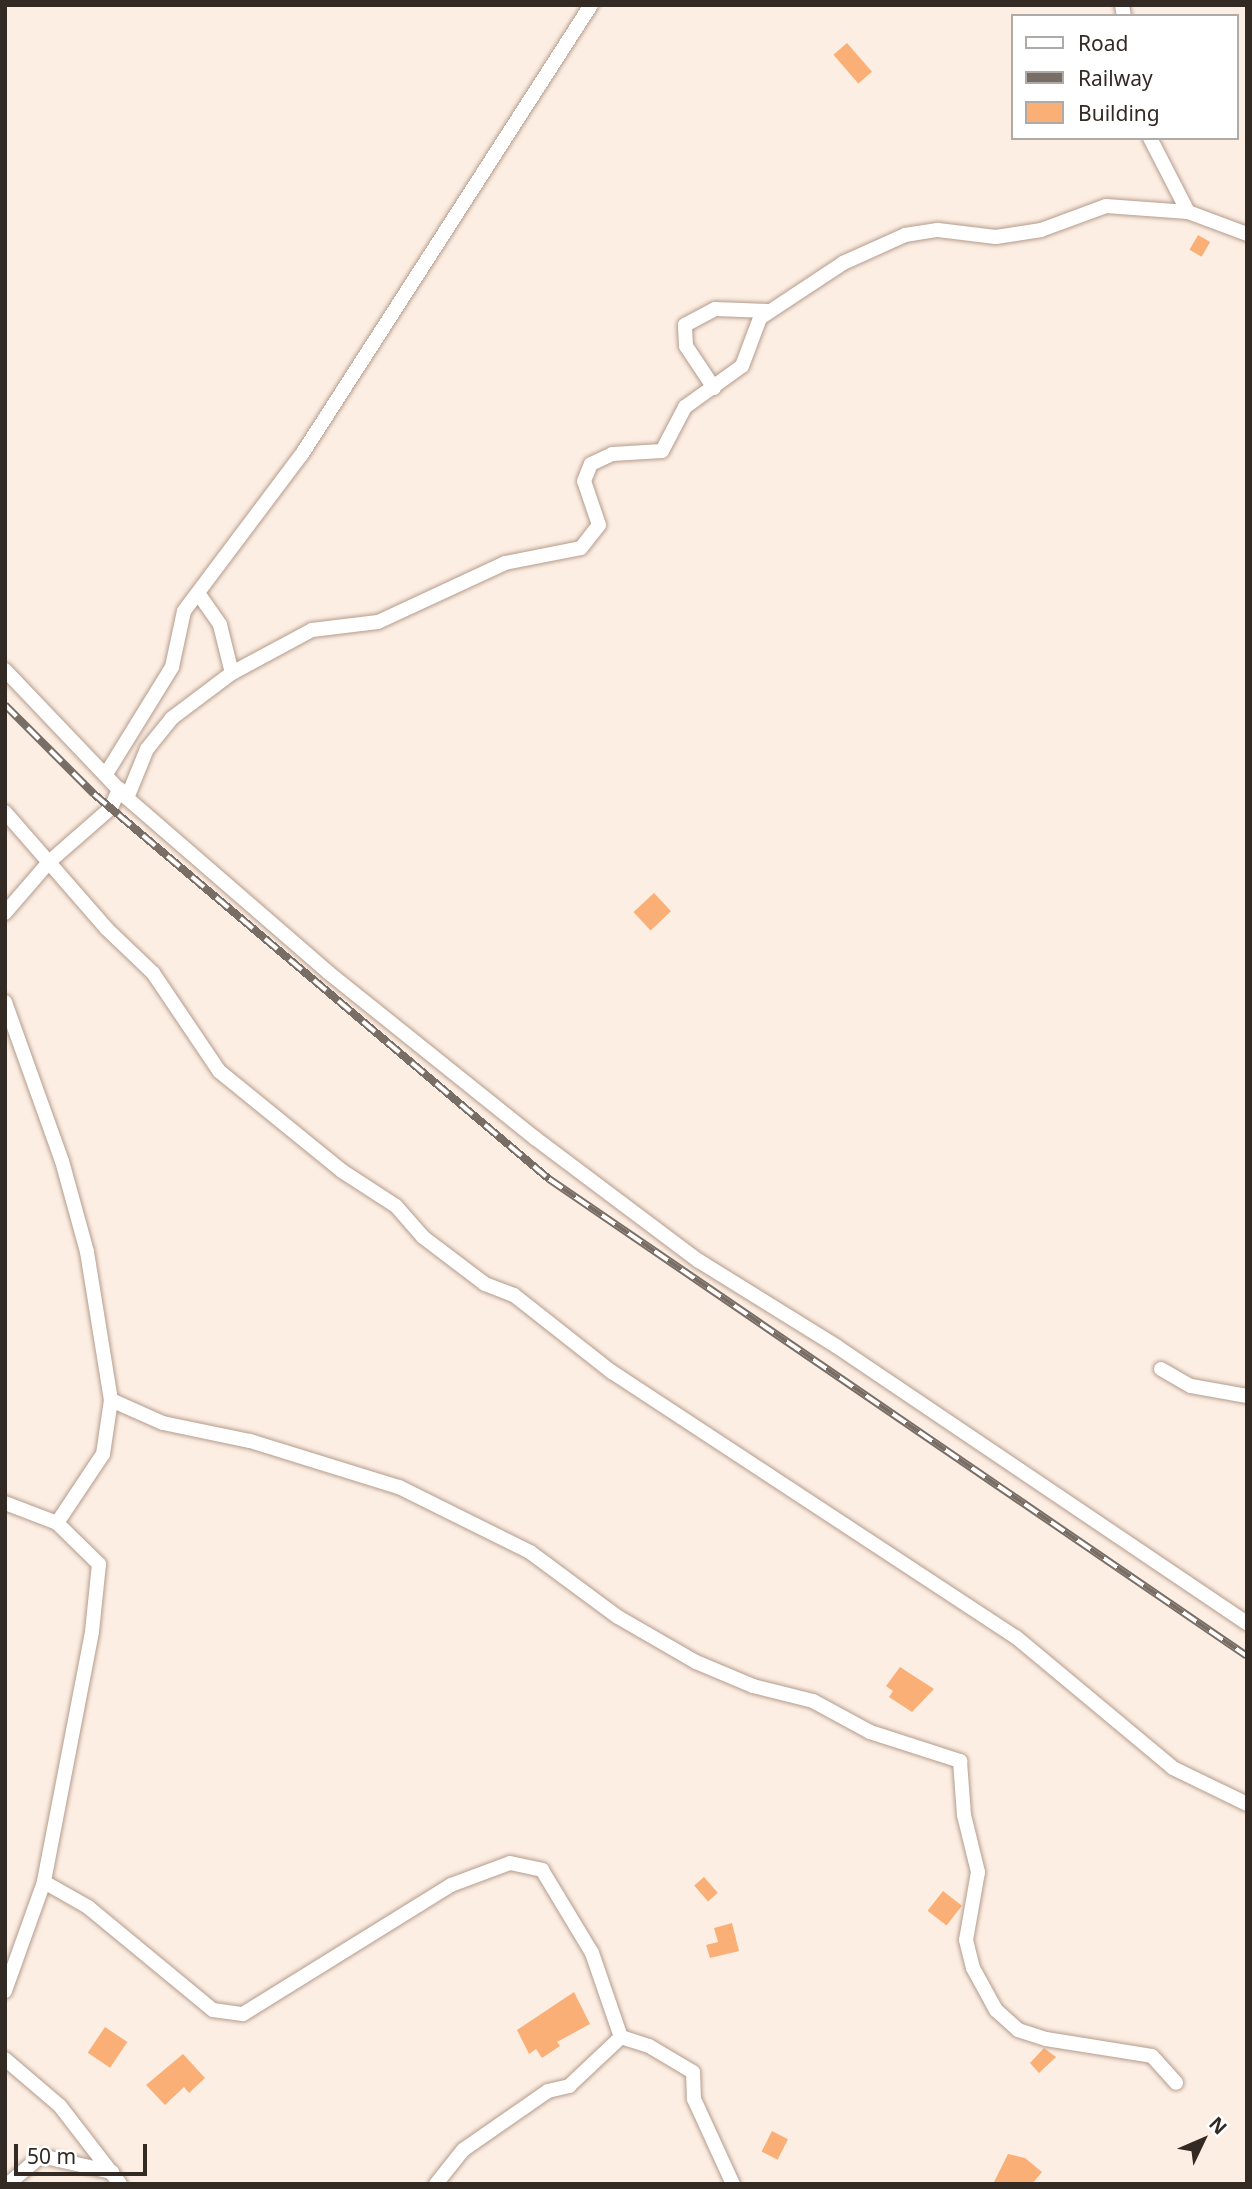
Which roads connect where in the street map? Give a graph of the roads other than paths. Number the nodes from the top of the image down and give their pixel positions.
1 (591, 5) edge
2 (1151, 140) edge
3 (1188, 212) junction
4 (1247, 234) edge
5 (768, 311) junction
6 (714, 388) junction
7 (198, 593) junction
8 (5, 670) edge
9 (232, 673) junction
10 (106, 774) junction
11 (123, 793) junction
12 (5, 812) edge
13 (49, 862) junction
14 (5, 913) edge
15 (5, 1002) edge
16 (1161, 1369) dead end
17 (1247, 1395) edge
18 (111, 1400) junction
19 (5, 1503) edge
20 (57, 1522) junction
21 (1247, 1623) edge
22 (1247, 1804) edge
23 (44, 1882) junction
24 (5, 1991) edge
25 (621, 2037) junction
26 (5, 2059) edge
27 (1176, 2083) dead end
28 (116, 2178) edge
29 (8, 2184) edge
30 (436, 2184) edge
31 (733, 2184) edge

1 - 7 street
2 - 3 street
3 - 4 street
3 - 5 street
5 - 6 street
5 - 6 street
6 - 9 street
7 - 9 street
7 - 10 street
8 - 10 street
9 - 11 street
10 - 11 street
11 - 13 street
11 - 21 street
12 - 13 street
13 - 14 street
13 - 22 street
15 - 18 street
16 - 17 street
18 - 20 street
18 - 27 street
19 - 20 street
20 - 23 street
23 - 24 street
23 - 25 street
25 - 30 street
25 - 31 street
26 - 28 street
28 - 29 street

